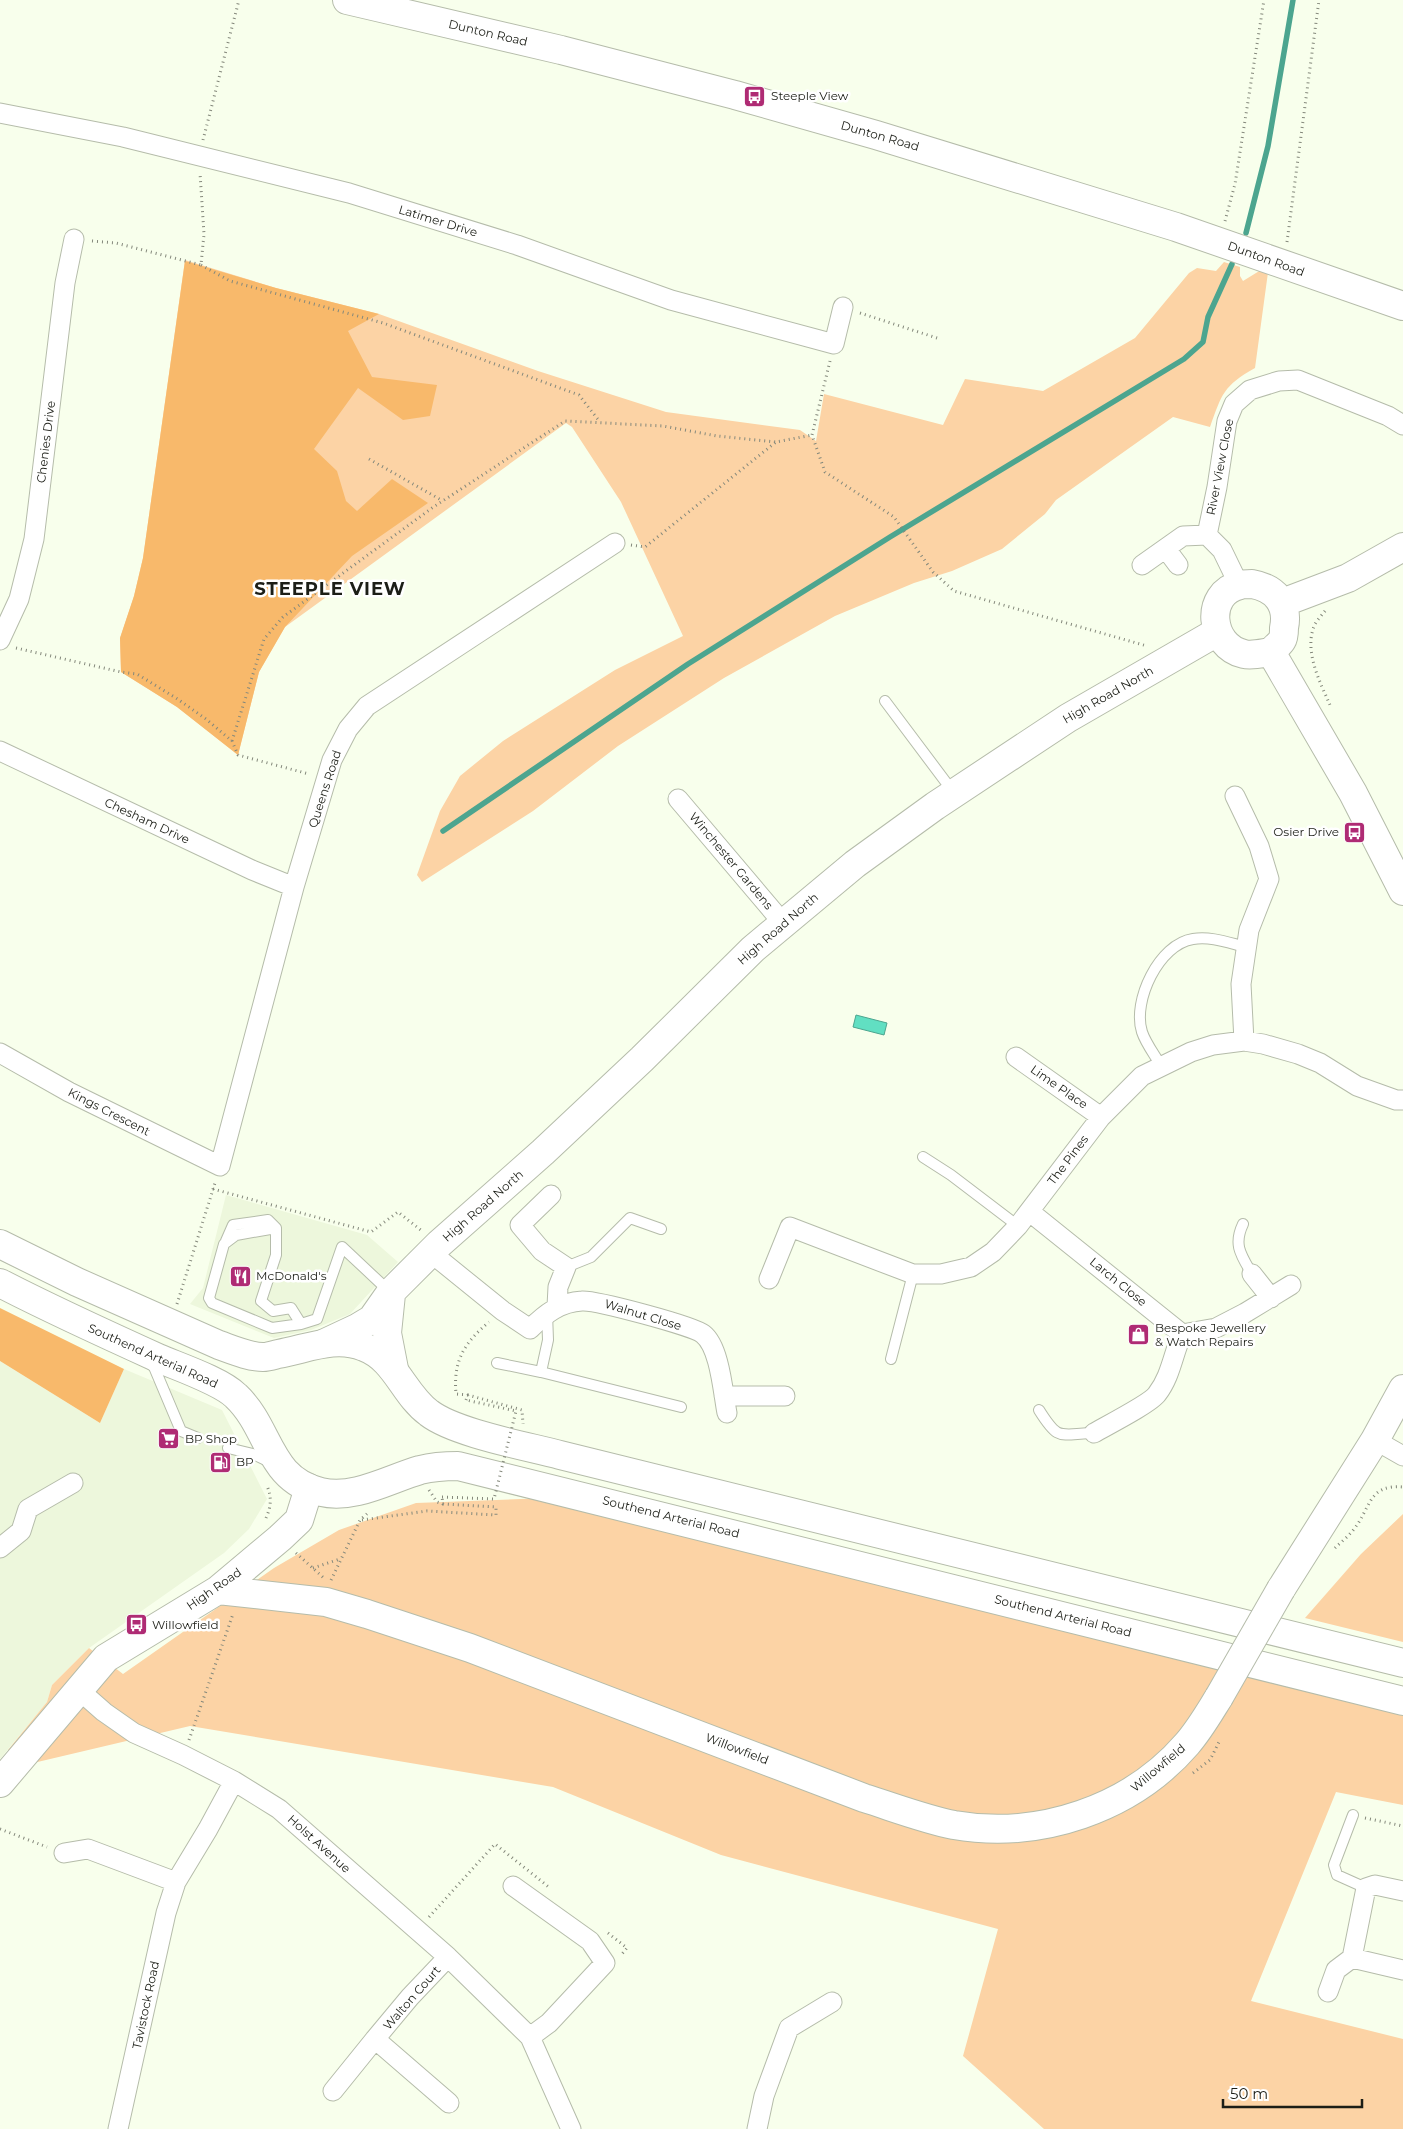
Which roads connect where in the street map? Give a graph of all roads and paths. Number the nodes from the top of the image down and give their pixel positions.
1 (239, 0) edge
2 (347, 0) edge
3 (1264, 0) edge
4 (1319, 0) edge
5 (0, 113) edge
6 (199, 155) junction
7 (1224, 226) dead end
8 (74, 239) joint
9 (1283, 264) junction
10 (201, 265) junction
11 (1403, 306) edge
12 (843, 308) joint
13 (940, 339) dead end
14 (834, 344) junction
15 (600, 422) junction
16 (1403, 425) edge
17 (812, 434) junction
18 (776, 442) junction
19 (369, 459) dead end
20 (443, 501) junction
21 (1207, 535) junction
22 (615, 544) joint
23 (1403, 547) edge
24 (1166, 549) junction
25 (1142, 565) dead end
26 (1178, 565) dead end
27 (1239, 585) junction
28 (1282, 602) junction
29 (1329, 606) dead end
30 (1217, 632) junction
31 (5, 643) edge
32 (1271, 652) junction
33 (1179, 654) junction
34 (885, 701) dead end
35 (1333, 712) dead end
36 (232, 742) junction
37 (0, 751) edge
38 (326, 778) junction
39 (954, 793) junction
40 (1235, 796) dead end
41 (678, 799) dead end
42 (1401, 879) edge
43 (294, 887) junction
44 (783, 923) junction
45 (1246, 947) junction
46 (1244, 1042) junction
47 (0, 1053) edge
48 (1016, 1057) dead end
49 (1160, 1066) junction
50 (1403, 1100) edge
51 (1101, 1117) junction
52 (923, 1157) dead end
53 (220, 1166) junction
54 (213, 1189) junction
55 (552, 1195) dead end
56 (1024, 1219) junction
57 (1243, 1224) dead end
58 (661, 1229) dead end
59 (0, 1244) edge
60 (435, 1248) junction
61 (566, 1267) junction
62 (913, 1274) junction
63 (1252, 1274) joint
64 (769, 1279) dead end
65 (0, 1283) edge
66 (1291, 1285) dead end
67 (391, 1292) junction
68 (1271, 1298) junction
69 (552, 1309) junction
70 (175, 1310) dead end
71 (503, 1311) junction
72 (300, 1324) junction
73 (1182, 1334) junction
74 (124, 1343) junction
75 (325, 1343) junction
76 (891, 1359) dead end
77 (497, 1363) dead end
78 (394, 1369) junction
79 (540, 1372) junction
80 (1403, 1389) edge
81 (468, 1395) junction
82 (785, 1396) dead end
83 (681, 1407) dead end
84 (1039, 1410) dead end
85 (523, 1424) dead end
86 (1094, 1433) joint
87 (198, 1438) dead end
88 (1375, 1440) junction
89 (228, 1448) dead end
90 (1403, 1456) edge
91 (280, 1466) junction
92 (73, 1483) dead end
93 (1403, 1487) edge
94 (309, 1488) junction
95 (438, 1489) dead end
96 (429, 1490) junction
97 (482, 1492) dead end
98 (420, 1493) dead end
99 (498, 1498) dead end
100 (443, 1504) junction
101 (378, 1509) dead end
102 (360, 1520) junction
103 (0, 1548) edge
104 (291, 1551) dead end
105 (1330, 1553) dead end
106 (341, 1559) junction
107 (313, 1568) junction
108 (218, 1590) junction
109 (1403, 1663) edge
110 (80, 1690) junction
111 (1403, 1700) edge
112 (234, 1781) junction
113 (0, 1783) edge
114 (1353, 1815) joint
115 (1403, 1826) edge
116 (0, 1829) edge
117 (64, 1853) joint
118 (176, 1882) junction
119 (513, 1886) dead end
120 (1366, 1888) junction
121 (1403, 1891) edge
122 (448, 1957) junction
123 (1352, 1958) junction
124 (1403, 1970) edge
125 (1328, 1992) dead end
126 (832, 2002) dead end
127 (530, 2037) junction
128 (376, 2039) junction
129 (333, 2091) dead end
130 (448, 2103) dead end
131 (118, 2129) edge
132 (571, 2129) edge
133 (756, 2129) edge

1 - 6 path
2 - 9 main road, Dunton Road
3 - 7 path
4 - 9 path
5 - 6 street, Latimer Drive
6 - 10 path
6 - 14 street, Latimer Drive
8 - 10 path
8 - 31 street, Chenies Drive
9 - 11 main road, Dunton Road
10 - 15 path
12 - 13 path
12 - 14 street
14 - 17 path
15 - 18 path
15 - 20 path
16 - 21 street, River View Close
17 - 18 path
17 - 33 path
18 - 22 path
19 - 20 path
20 - 36 path
21 - 24 street
21 - 27 street
22 - 38 street, Queens Road
23 - 28 main road
24 - 25 street
24 - 26 street
27 - 28 main road
27 - 30 main road
28 - 32 main road
29 - 35 path
30 - 32 main road
30 - 33 main road, High Road North
31 - 36 path
32 - 42 main road
33 - 39 main road, High Road North
34 - 39 lane
36 - 38 path
37 - 43 street, Chesham Drive
38 - 43 street, Queens Road
39 - 44 main road, High Road North
40 - 45 street
41 - 44 street, Winchester Gardens
43 - 53 street, Queens Road
44 - 60 main road, High Road North
45 - 46 street
45 - 49 lane
46 - 49 street, The Pines
46 - 50 street, The Pines
47 - 53 street, Kings Crescent
48 - 51 street, Lime Place
49 - 51 street, The Pines
51 - 56 street, The Pines
52 - 56 lane
53 - 54 path
54 - 60 path
54 - 70 path
55 - 61 street
56 - 62 street, The Pines
56 - 73 street, Larch Close
57 - 63 lane
58 - 61 lane
59 - 75 main road
60 - 67 main road, High Road North
60 - 71 street
61 - 69 street
62 - 64 street, The Pines
62 - 76 lane
63 - 68 street
65 - 74 main road, Southend Arterial Road
66 - 68 street
67 - 72 lane
67 - 75 main road, High Road North
67 - 78 main road
68 - 73 street
69 - 71 street
69 - 79 lane
69 - 82 street, Walnut Close
71 - 81 path
72 - 72 lane
73 - 86 street
74 - 87 lane
74 - 91 main road, Southend Arterial Road
75 - 78 main road
77 - 79 lane
78 - 109 main road
79 - 83 lane
80 - 88 main road, Willowfield
81 - 85 path
81 - 100 path, bridge
84 - 86 lane
88 - 90 street
88 - 108 main road, Willowfield, bridge
89 - 91 lane
91 - 94 main road, Southend Arterial Road
92 - 103 street
93 - 105 path
94 - 108 main road, High Road
94 - 111 main road, Southend Arterial Road
95 - 96 path
96 - 98 path
96 - 100 path
97 - 99 path
100 - 102 path
101 - 102 path
102 - 106 path
104 - 107 path
106 - 107 path
106 - 107 path
108 - 110 main road, High Road
110 - 112 street, Holst Avenue
110 - 113 main road, High Road
112 - 118 street, Tavistock Road
112 - 122 street, Holst Avenue
114 - 115 path
114 - 120 lane
116 - 117 path
117 - 118 street
118 - 131 street, Tavistock Road
119 - 127 street
120 - 121 street
120 - 123 street
122 - 127 street, Holst Avenue
122 - 128 street, Walton Court
123 - 124 street
123 - 125 street
126 - 133 street
127 - 132 street, Holst Avenue
128 - 129 street, Walton Court
128 - 130 street, Walton Court

